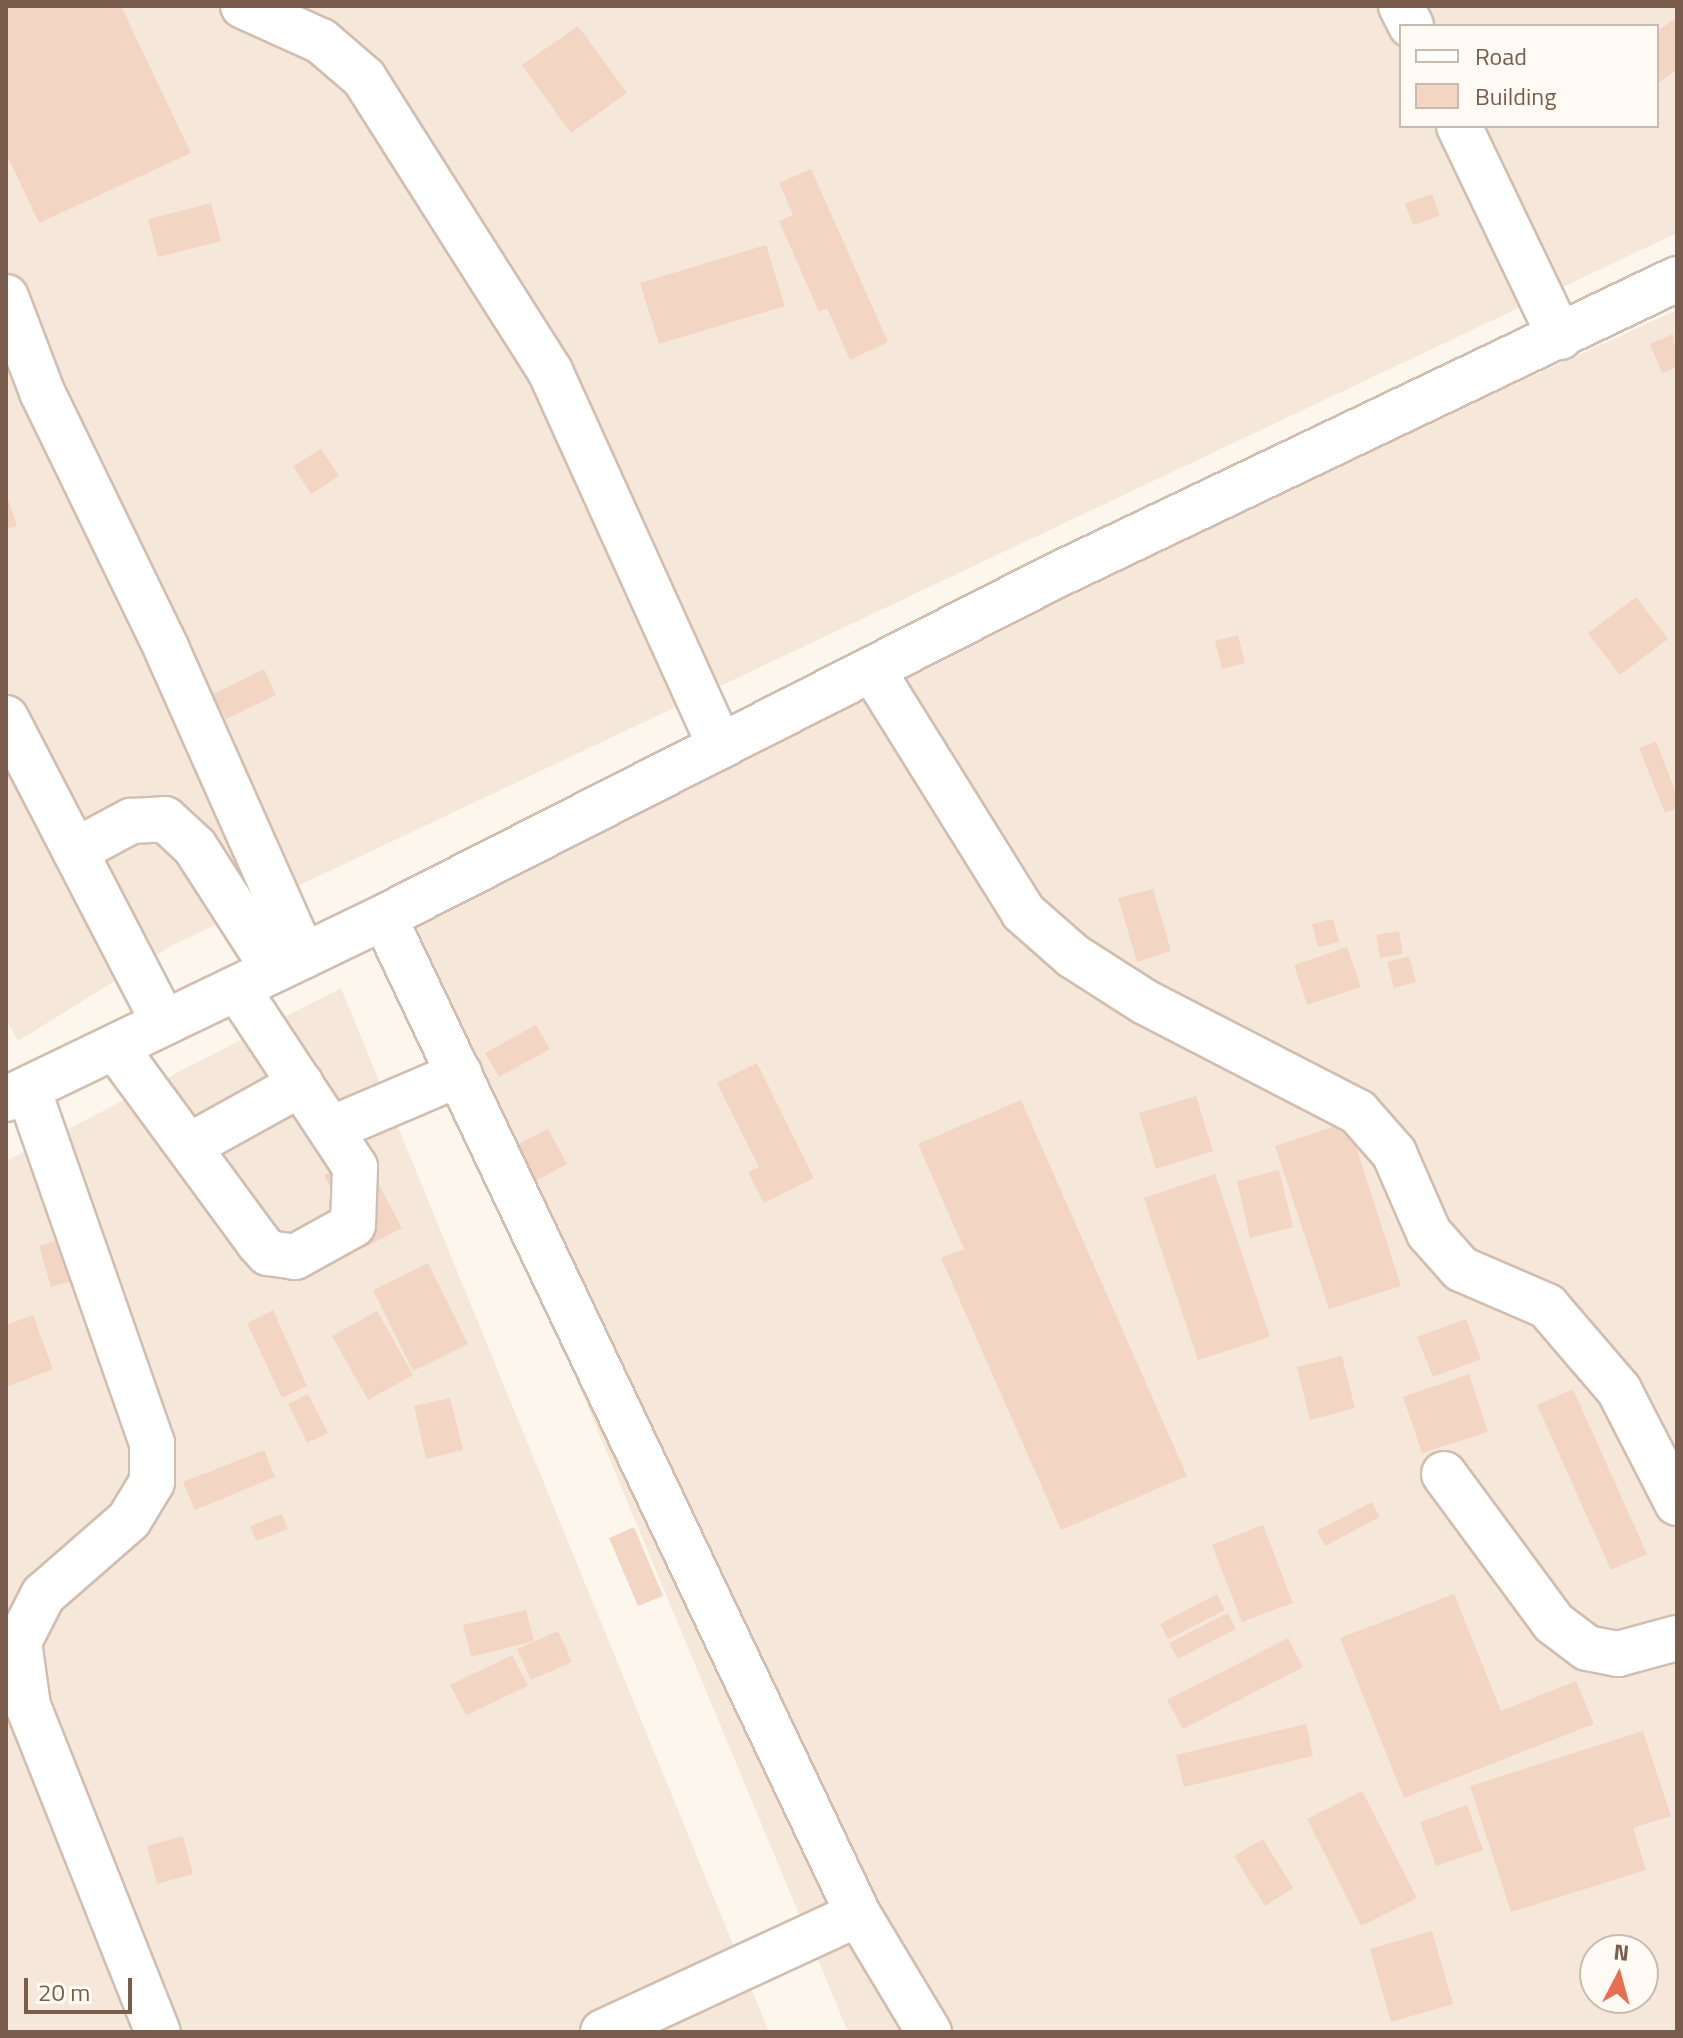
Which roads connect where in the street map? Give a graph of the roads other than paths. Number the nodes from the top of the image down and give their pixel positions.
1 (243, 6) edge
2 (1401, 6) edge
3 (1410, 24) edge
4 (1460, 128) edge
5 (1677, 279) edge
6 (6, 297) edge
7 (1560, 337) junction
8 (872, 669) junction
9 (6, 718) edge
10 (720, 746) junction
11 (75, 851) junction
12 (384, 917) junction
13 (271, 971) junction
14 (164, 1023) junction
15 (115, 1047) junction
16 (460, 1074) junction
17 (301, 1084) junction
18 (17, 1094) edge
19 (331, 1129) junction
20 (189, 1146) junction
21 (1444, 1474) dead end
22 (1677, 1503) edge
23 (1677, 1638) edge
24 (858, 1914) junction
25 (158, 2032) edge
26 (603, 2032) edge
27 (929, 2032) edge

1 - 10 street
2 - 3 street
4 - 7 street
5 - 7 street
6 - 13 street
7 - 8 street
8 - 10 street
8 - 22 street
9 - 11 street
10 - 12 street
11 - 13 street
11 - 14 street
12 - 13 street
12 - 16 street
13 - 14 street
13 - 17 street
14 - 15 street
15 - 18 street
15 - 20 street
16 - 19 street
16 - 24 street
17 - 19 street
17 - 20 street
18 - 25 street
19 - 20 street
21 - 23 street
24 - 26 street
24 - 27 street

